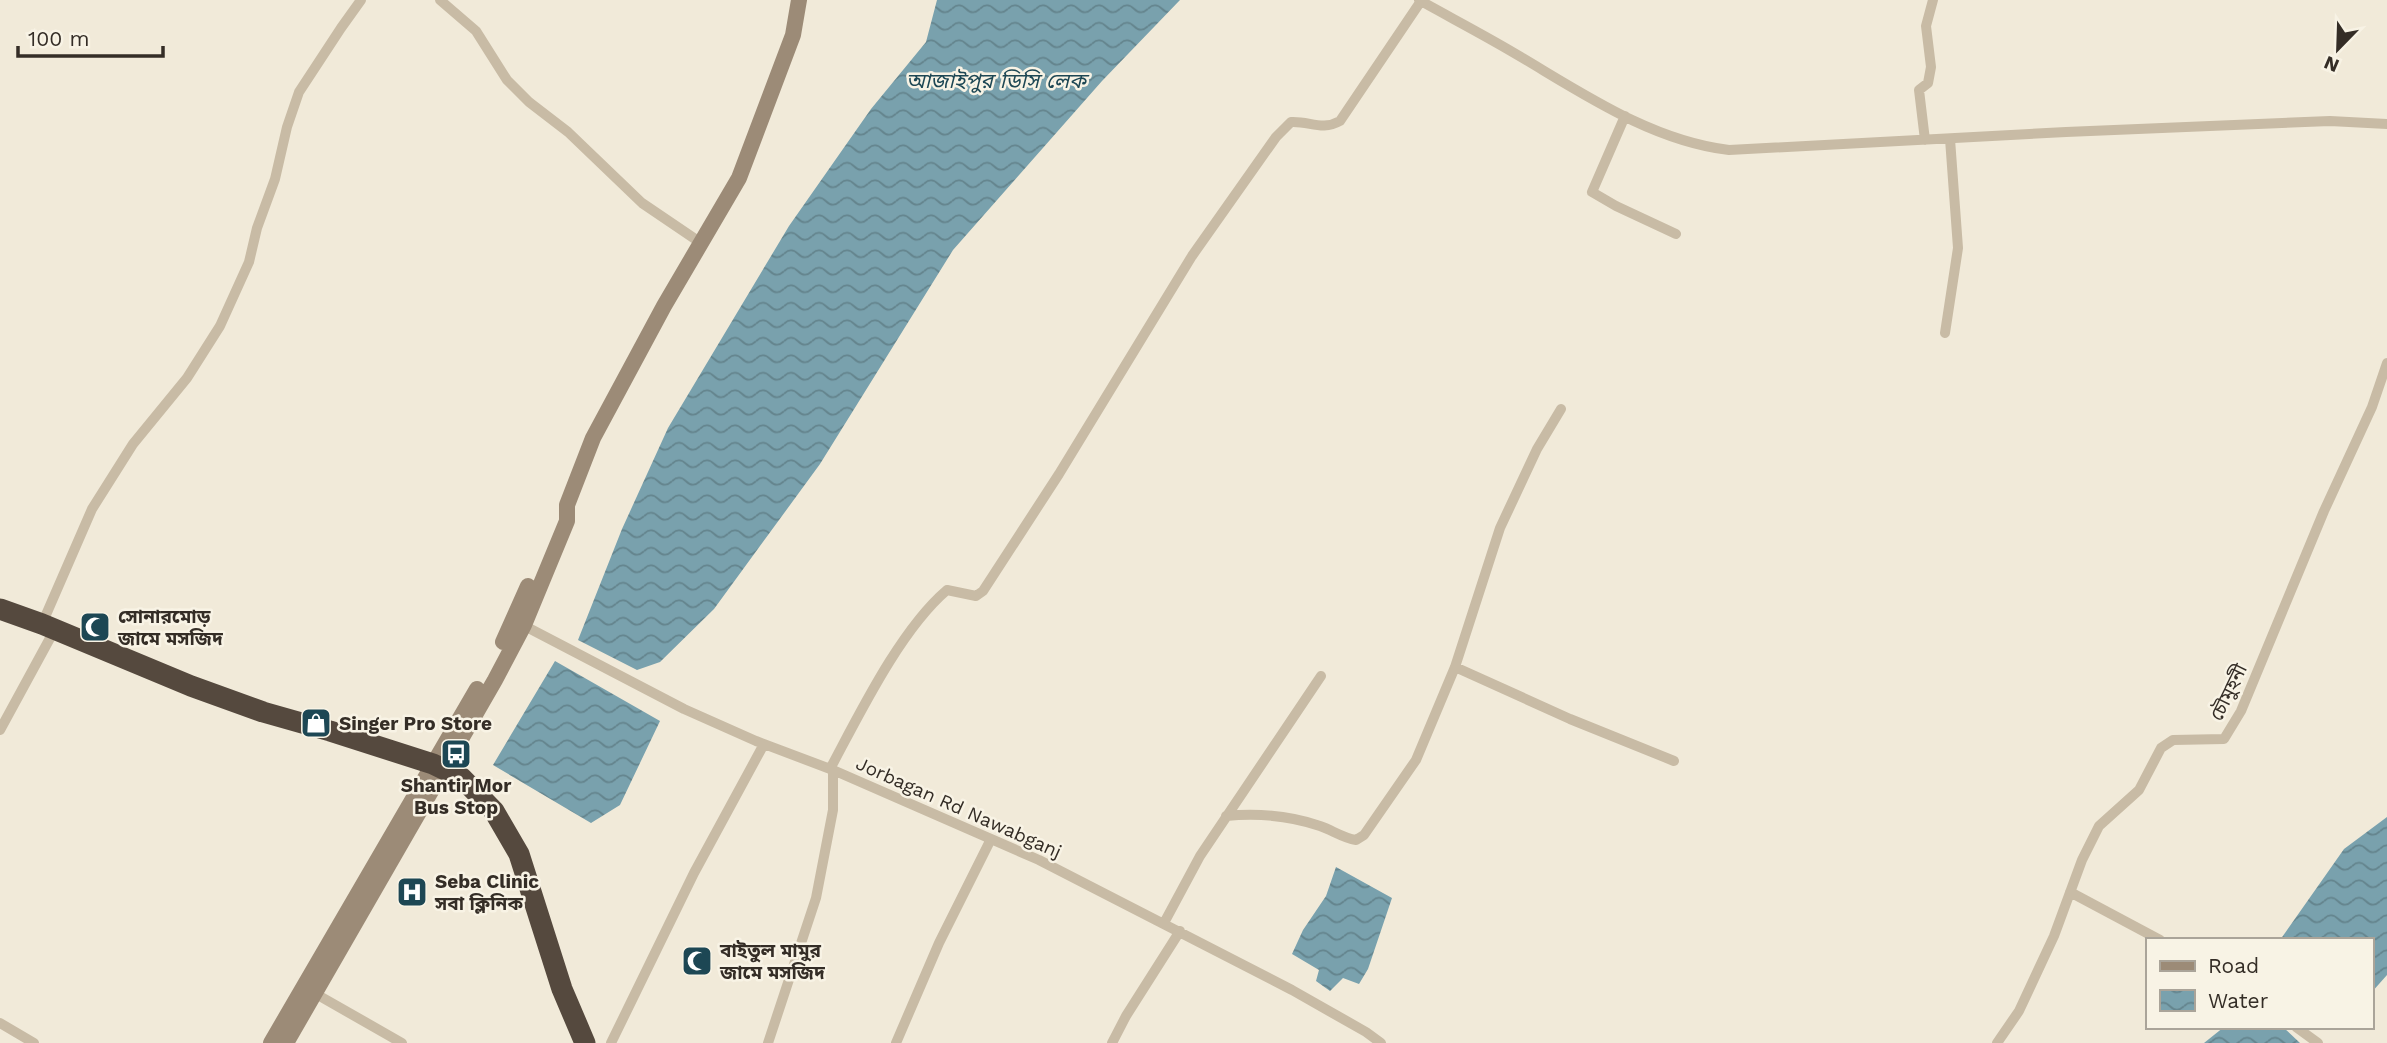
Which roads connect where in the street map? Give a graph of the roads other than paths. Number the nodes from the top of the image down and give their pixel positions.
1 (361, 0) edge
2 (440, 0) edge
3 (799, 0) edge
4 (1933, 0) edge
5 (1420, 1) edge
6 (1625, 116) junction
7 (2387, 124) edge
8 (1950, 139) junction
9 (1926, 140) junction
10 (1676, 234) dead end
11 (701, 243) junction
12 (1945, 333) dead end
13 (2387, 363) edge
14 (1561, 409) dead end
15 (0, 610) edge
16 (519, 622) junction
17 (49, 626) junction
18 (1455, 667) junction
19 (1321, 676) dead end
20 (0, 730) edge
21 (764, 744) junction
22 (1674, 761) dead end
23 (439, 766) junction
24 (831, 770) junction
25 (1226, 816) junction
26 (991, 839) junction
27 (2070, 892) junction
28 (1164, 923) junction
29 (1180, 931) junction
30 (2157, 938) edge
31 (309, 990) junction
32 (0, 1023) edge
33 (2299, 1029) edge
34 (34, 1043) edge
35 (271, 1043) edge
36 (286, 1043) edge
37 (402, 1043) edge
38 (585, 1043) edge
39 (611, 1043) edge
40 (768, 1043) edge
41 (896, 1043) edge
42 (1112, 1043) edge
43 (1381, 1043) edge
44 (1997, 1043) edge
45 (2318, 1043) edge

1 - 17 street
2 - 11 street
3 - 11 street
4 - 9 street
5 - 6 street
5 - 24 street
6 - 9 street
6 - 10 street
7 - 8 street
8 - 9 street
8 - 12 street
11 - 16 street
13 - 27 street, চৌমুহনী
14 - 18 street
15 - 17 highway
16 - 21 street, Jorbagan Rd Nawabganj
16 - 23 street
17 - 20 street
17 - 23 highway
18 - 22 street
18 - 25 street
19 - 25 street
21 - 24 street, Jorbagan Rd Nawabganj
21 - 39 street
23 - 31 street
23 - 38 highway
24 - 26 street, Jorbagan Rd Nawabganj
24 - 40 street
25 - 28 street
26 - 28 street, Jorbagan Rd Nawabganj
26 - 41 street
27 - 30 street
27 - 44 street, চৌমুহনী
28 - 29 street, Jorbagan Rd Nawabganj
29 - 42 street
29 - 43 street, Jorbagan Rd Nawabganj
31 - 35 street
31 - 36 street
31 - 37 street
32 - 34 street
33 - 45 street

